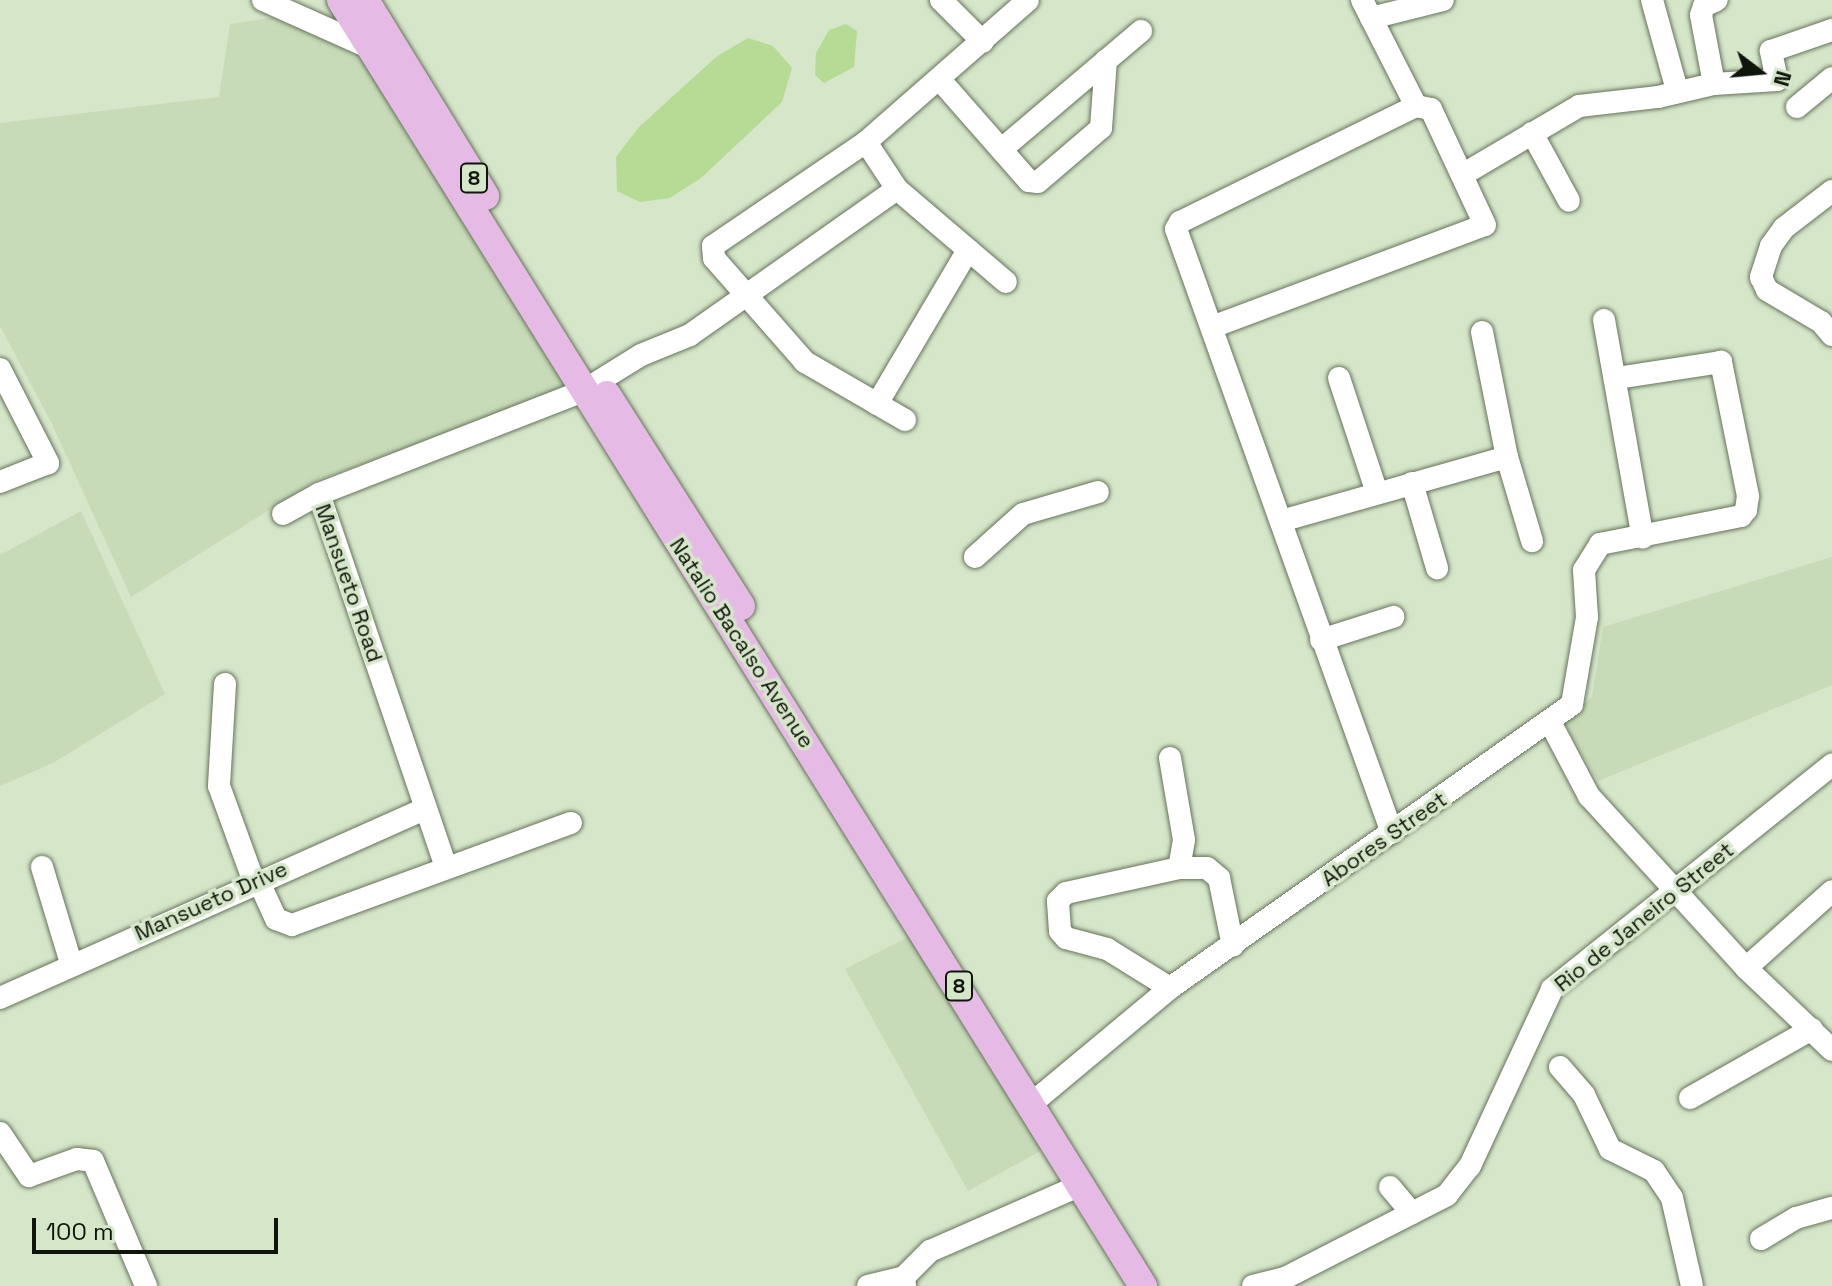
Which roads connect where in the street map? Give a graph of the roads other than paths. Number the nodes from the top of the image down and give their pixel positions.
1 (263, 0) edge
2 (341, 0) edge
3 (365, 0) edge
4 (941, 0) edge
5 (1028, 0) edge
6 (1652, 0) edge
7 (1717, 0) edge
8 (1434, 1) edge
9 (1367, 9) edge
10 (1141, 31) dead end
11 (1831, 32) edge
12 (983, 42) junction
13 (382, 47) junction
14 (1106, 60) junction
15 (1832, 78) edge
16 (941, 81) junction
17 (1714, 84) junction
18 (1677, 90) junction
19 (1416, 106) junction
20 (1797, 107) dead end
21 (1532, 133) junction
22 (866, 142) junction
23 (1003, 148) junction
24 (1462, 175) junction
25 (897, 189) junction
26 (1832, 191) edge
27 (1569, 201) dead end
28 (968, 250) junction
29 (1006, 282) dead end
30 (747, 298) junction
31 (1604, 320) dead end
32 (1212, 327) junction
33 (1482, 332) dead end
34 (1832, 335) edge
35 (0, 369) edge
36 (1339, 378) dead end
37 (1617, 378) junction
38 (590, 385) junction
39 (877, 404) junction
40 (905, 420) dead end
41 (1507, 457) junction
42 (0, 482) edge
43 (1412, 483) junction
44 (1098, 492) dead end
45 (1377, 493) junction
46 (319, 494) junction
47 (283, 514) dead end
48 (1281, 521) junction
49 (1643, 538) junction
50 (1532, 541) dead end
51 (975, 557) dead end
52 (1437, 568) dead end
53 (1393, 617) dead end
54 (1321, 640) junction
55 (225, 684) dead end
56 (1550, 722) junction
57 (1170, 758) dead end
58 (1832, 765) edge
59 (425, 809) junction
60 (571, 823) dead end
61 (1392, 833) junction
62 (42, 867) dead end
63 (446, 867) junction
64 (1179, 868) junction
65 (256, 881) junction
66 (1677, 890) junction
67 (1832, 891) edge
68 (1233, 946) junction
69 (71, 963) junction
70 (1746, 968) junction
71 (1170, 988) junction
72 (0, 998) edge
73 (1812, 1029) junction
74 (1832, 1050) edge
75 (1560, 1067) dead end
76 (1038, 1098) junction
77 (1690, 1098) dead end
78 (0, 1133) edge
79 (1081, 1185) junction
80 (1390, 1187) dead end
81 (1832, 1208) edge
82 (1412, 1213) junction
83 (1761, 1239) dead end
84 (904, 1282) edge
85 (1282, 1282) edge
86 (146, 1286) edge
87 (868, 1286) edge
88 (1148, 1286) edge
89 (1253, 1286) edge
90 (1692, 1286) edge

1 - 13 street
2 - 13 main road, Natalio Bacalso Avenue / 8
3 - 13 main road, Natalio Bacalso Avenue / 8
4 - 12 street
5 - 12 street
6 - 18 street
7 - 17 street
8 - 9 street
9 - 19 street
10 - 14 street
11 - 17 street
12 - 16 street
13 - 38 main road, Natalio Bacalso Avenue / 8
14 - 23 street
14 - 23 street
15 - 20 street
16 - 22 street
16 - 23 street
17 - 18 street
18 - 21 street
19 - 24 street
19 - 32 street
21 - 24 street
21 - 27 street
22 - 25 street
22 - 30 street
24 - 32 street
25 - 28 street
25 - 30 street, Mansueto Road
26 - 34 street
28 - 29 street
28 - 39 street
30 - 38 street, Mansueto Road
30 - 39 street
31 - 37 street
32 - 48 street
33 - 41 street
35 - 42 street
36 - 45 street
37 - 49 street
37 - 49 street, Abores Street
38 - 46 street, Mansueto Road
38 - 76 main road, Natalio Bacalso Avenue / 8
39 - 40 street
41 - 43 street
41 - 50 street
43 - 45 street
43 - 52 street
44 - 51 street
45 - 48 street
46 - 47 street
46 - 59 street, Mansueto Road
48 - 54 street
49 - 56 street, Abores Street
53 - 54 street
54 - 61 street
55 - 65 street
56 - 61 street, Abores Street
56 - 66 street
57 - 64 street
58 - 66 street, Rio de Janeiro Street
59 - 63 street, Mansueto Road
59 - 65 street, Mansueto Drive
60 - 63 street
61 - 68 street, Abores Street
62 - 69 street
63 - 65 street
64 - 68 street
64 - 71 street
65 - 69 street, Mansueto Drive
66 - 70 street
66 - 82 street, Rio de Janeiro Street
67 - 70 street
68 - 71 street, Abores Street
69 - 72 street, Mansueto Drive
70 - 73 street
71 - 76 street, Abores Street
73 - 74 street
73 - 77 street
75 - 90 street
76 - 79 main road, Natalio Bacalso Avenue / 8
76 - 88 main road, Natalio Bacalso Avenue / 8
78 - 86 street
79 - 84 street
79 - 88 main road, Natalio Bacalso Avenue / 8
80 - 82 street
81 - 83 street
82 - 85 street, Rio de Janeiro Street
84 - 87 street
85 - 89 street, Rio de Janeiro Street

